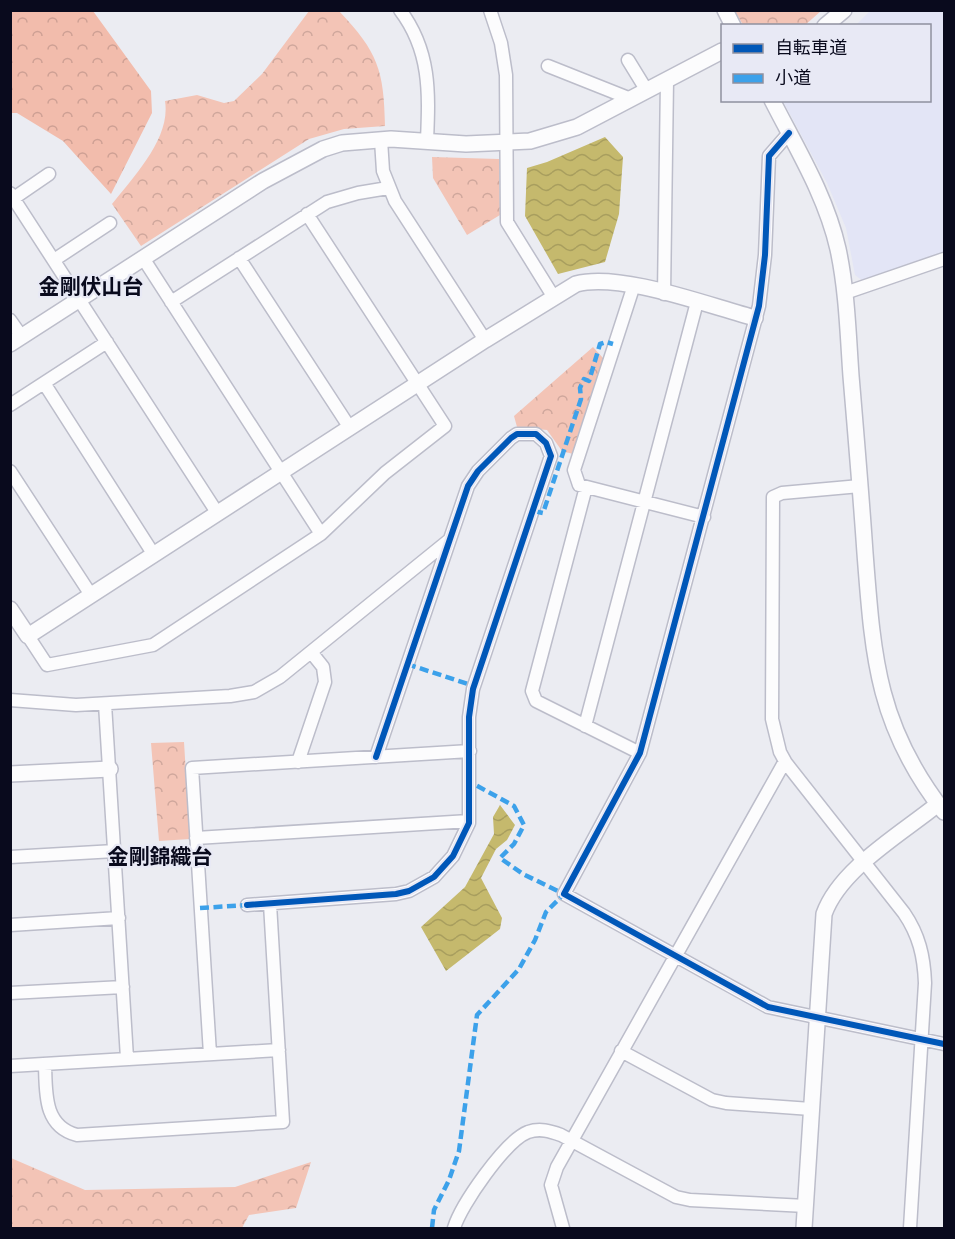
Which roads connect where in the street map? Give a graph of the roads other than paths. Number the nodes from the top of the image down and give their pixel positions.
1 (400, 10) edge
2 (490, 10) edge
3 (725, 10) edge
4 (844, 10) edge
5 (732, 24) edge
6 (827, 24) edge
7 (721, 52) edge
8 (628, 60) dead end
9 (548, 66) dead end
10 (667, 80) junction
11 (647, 91) junction
12 (631, 99) junction
13 (773, 102) edge
14 (789, 133) junction
15 (381, 140) junction
16 (427, 141) junction
17 (507, 144) junction
18 (49, 174) dead end
19 (388, 188) junction
20 (12, 196) edge
21 (307, 214) junction
22 (110, 223) dead end
23 (143, 258) junction
24 (239, 258) junction
25 (54, 260) junction
26 (945, 260) edge
27 (634, 285) junction
28 (845, 293) junction
29 (664, 294) junction
30 (553, 297) junction
31 (80, 299) junction
32 (171, 302) junction
33 (697, 303) junction
34 (755, 318) junction
35 (10, 320) edge
36 (485, 340) junction
37 (16, 341) edge
38 (107, 342) junction
39 (44, 383) junction
40 (417, 384) junction
41 (10, 405) edge
42 (350, 428) junction
43 (10, 471) edge
44 (281, 473) junction
45 (860, 486) junction
46 (586, 487) junction
47 (644, 502) junction
48 (218, 514) junction
49 (704, 517) junction
50 (321, 534) junction
51 (449, 540) junction
52 (154, 555) junction
53 (417, 567) junction
54 (436, 577) junction
55 (91, 595) junction
56 (10, 609) edge
57 (28, 636) junction
58 (311, 652) junction
59 (10, 700) edge
60 (105, 704) junction
61 (585, 726) junction
62 (470, 751) junction
63 (640, 753) junction
64 (376, 757) junction
65 (785, 761) junction
66 (298, 762) junction
67 (110, 768) junction
68 (10, 774) edge
69 (941, 808) edge
70 (469, 821) junction
71 (196, 838) junction
72 (115, 850) junction
73 (10, 857) edge
74 (865, 863) junction
75 (270, 904) junction
76 (247, 905) dead end
77 (119, 918) junction
78 (10, 925) edge
79 (675, 956) junction
80 (123, 987) junction
81 (10, 993) edge
82 (816, 1018) junction
83 (921, 1040) junction
84 (945, 1044) edge
85 (279, 1050) junction
86 (621, 1051) junction
87 (210, 1054) junction
88 (127, 1058) junction
89 (45, 1064) junction
90 (10, 1065) edge
91 (811, 1109) junction
92 (572, 1141) junction
93 (806, 1206) junction
94 (454, 1228) edge
95 (563, 1228) edge
96 (804, 1228) edge
97 (910, 1228) edge

1 - 16 street
2 - 17 street
3 - 5 street
4 - 6 street
7 - 10 street
8 - 11 street
9 - 12 street
10 - 11 street
10 - 29 street
11 - 12 street
12 - 17 street
13 - 14 street
14 - 28 street
14 - 34 street
15 - 16 street
15 - 19 street
15 - 23 street
16 - 17 street
17 - 30 street
18 - 20 street
19 - 21 street
19 - 36 street
20 - 25 street
21 - 24 street
21 - 40 street
22 - 25 street
23 - 31 street
23 - 32 street
24 - 32 street
24 - 42 street
25 - 31 street
26 - 28 street
27 - 29 street
27 - 30 street
27 - 46 street
28 - 45 street
29 - 33 street
30 - 36 street
31 - 37 street
31 - 38 street
32 - 44 street
33 - 34 street
33 - 47 street
34 - 49 street
35 - 37 street
36 - 40 street
38 - 39 street
38 - 48 street
39 - 41 street
39 - 52 street
40 - 42 street
40 - 50 street
42 - 44 street
43 - 55 street
44 - 48 street
44 - 50 street
45 - 65 street
45 - 69 street
46 - 47 street
46 - 61 street
47 - 49 street
47 - 61 street
48 - 52 street
49 - 63 street
50 - 57 street
51 - 53 street
51 - 54 street
51 - 62 street
52 - 55 street
53 - 54 street
53 - 58 street
54 - 64 street
55 - 57 street
56 - 57 street
58 - 60 street
58 - 66 street
59 - 60 street
60 - 67 street
61 - 63 street
62 - 64 street
62 - 70 street
63 - 79 street
64 - 66 street
65 - 74 street
65 - 79 street
66 - 71 street
67 - 68 street
67 - 72 street
69 - 74 street
70 - 71 street
70 - 75 street
71 - 87 street
72 - 73 street
72 - 77 street
74 - 82 street
74 - 83 street
75 - 76 street
75 - 85 street
77 - 78 street
77 - 80 street
79 - 82 street
79 - 86 street
80 - 81 street
80 - 88 street
82 - 83 street
82 - 91 street
83 - 84 street
83 - 97 street
85 - 87 street
85 - 89 street
86 - 91 street
86 - 92 street
87 - 88 street
88 - 89 street
89 - 90 street
91 - 93 street
92 - 93 street
92 - 94 street
92 - 95 street
93 - 96 street

